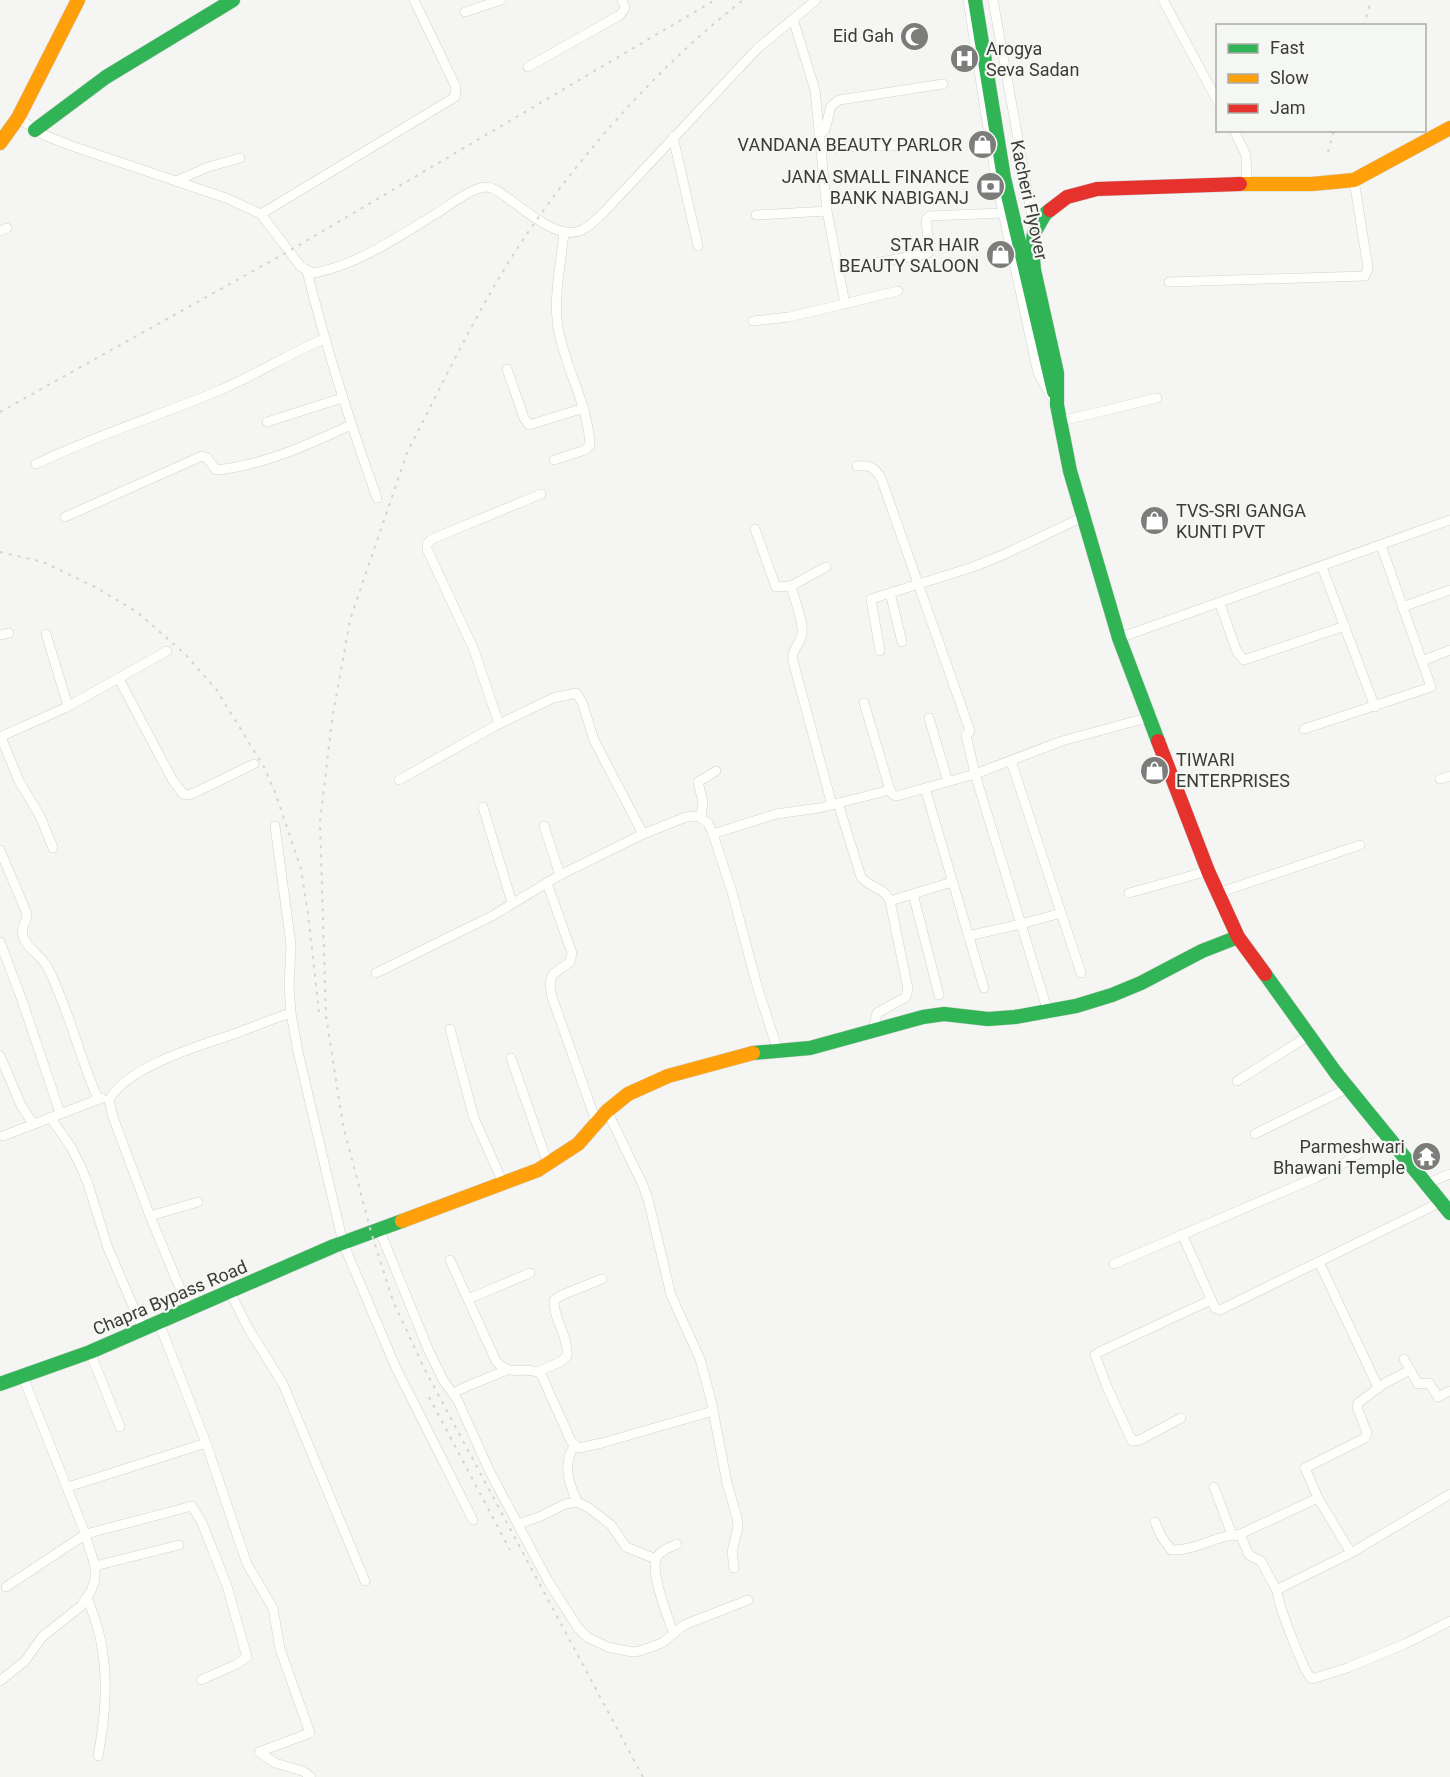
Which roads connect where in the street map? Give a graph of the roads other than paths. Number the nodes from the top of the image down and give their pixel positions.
1 (78, 0) edge
2 (233, 0) edge
3 (414, 0) edge
4 (501, 0) edge
5 (622, 0) edge
6 (816, 0) edge
7 (968, 0) edge
8 (975, 0) edge
9 (993, 0) edge
10 (1162, 0) edge
11 (465, 12) dead end
12 (793, 19) junction
13 (528, 67) dead end
14 (943, 84) dead end
15 (1216, 98) edge
16 (18, 118) junction
17 (1450, 128) edge
18 (34, 130) junction
19 (1235, 132) edge
20 (819, 135) junction
21 (673, 137) junction
22 (0, 143) edge
23 (913, 145) dead end
24 (820, 148) junction
25 (240, 158) dead end
26 (1354, 180) junction
27 (176, 181) junction
28 (1247, 184) junction
29 (827, 211) junction
30 (1003, 213) junction
31 (261, 214) junction
32 (756, 215) dead end
33 (1039, 224) junction
34 (564, 232) junction
35 (699, 246) dead end
36 (838, 270) junction
37 (307, 271) junction
38 (1168, 282) dead end
39 (898, 291) dead end
40 (845, 304) junction
41 (753, 321) dead end
42 (324, 339) junction
43 (507, 369) dead end
44 (342, 398) junction
45 (1157, 398) dead end
46 (1057, 405) junction
47 (584, 408) junction
48 (1060, 421) junction
49 (267, 422) dead end
50 (351, 425) junction
51 (554, 460) dead end
52 (36, 464) dead end
53 (857, 466) dead end
54 (541, 494) dead end
55 (377, 498) dead end
56 (65, 517) dead end
57 (1083, 517) junction
58 (1450, 520) edge
59 (755, 529) dead end
60 (1381, 545) junction
61 (826, 567) dead end
62 (1322, 567) junction
63 (919, 585) junction
64 (791, 586) junction
65 (1450, 590) edge
66 (890, 593) junction
67 (1220, 604) junction
68 (1402, 607) junction
69 (1345, 626) junction
70 (46, 634) dead end
71 (1119, 638) junction
72 (902, 642) dead end
73 (1450, 650) edge
74 (167, 651) dead end
75 (880, 651) dead end
76 (1422, 661) junction
77 (119, 679) junction
78 (864, 704) dead end
79 (68, 706) junction
80 (1375, 707) junction
81 (1150, 717) junction
82 (929, 718) dead end
83 (499, 724) junction
84 (1304, 729) dead end
85 (0, 737) edge
86 (1011, 760) junction
87 (254, 764) dead end
88 (716, 771) dead end
89 (975, 774) junction
90 (1450, 776) edge
91 (1440, 779) dead end
92 (399, 780) dead end
93 (948, 782) junction
94 (926, 788) junction
95 (890, 790) junction
96 (835, 804) junction
97 (483, 807) dead end
98 (701, 817) junction
99 (275, 826) dead end
100 (544, 826) dead end
101 (643, 834) junction
102 (713, 834) junction
103 (1360, 845) dead end
104 (53, 848) dead end
105 (0, 849) edge
106 (1208, 871) junction
107 (561, 875) junction
108 (952, 882) junction
109 (547, 883) junction
110 (1129, 893) dead end
111 (1218, 893) junction
112 (913, 894) junction
113 (890, 901) junction
114 (512, 903) junction
115 (1061, 913) junction
116 (1021, 924) junction
117 (968, 936) junction
118 (1238, 937) junction
119 (0, 942) edge
120 (376, 973) dead end
121 (1081, 973) dead end
122 (984, 988) dead end
123 (939, 995) dead end
124 (1048, 1012) junction
125 (291, 1013) junction
126 (450, 1029) dead end
127 (873, 1031) junction
128 (1308, 1036) junction
129 (778, 1051) junction
130 (0, 1056) edge
131 (511, 1058) dead end
132 (1237, 1081) dead end
133 (1348, 1088) junction
134 (113, 1094) junction
135 (98, 1099) junction
136 (607, 1111) junction
137 (60, 1113) junction
138 (50, 1117) junction
139 (33, 1124) junction
140 (597, 1124) junction
141 (1256, 1134) dead end
142 (1387, 1135) junction
143 (3, 1136) dead end
144 (548, 1164) junction
145 (1450, 1174) edge
146 (503, 1183) junction
147 (1426, 1184) junction
148 (198, 1202) dead end
149 (1446, 1207) edge
150 (150, 1216) junction
151 (379, 1229) junction
152 (1182, 1234) junction
153 (348, 1241) junction
154 (450, 1260) dead end
155 (1319, 1262) junction
156 (1114, 1264) dead end
157 (530, 1273) dead end
158 (602, 1280) dead end
159 (230, 1292) junction
160 (468, 1299) junction
161 (1211, 1300) junction
162 (189, 1310) junction
163 (159, 1323) junction
164 (143, 1329) junction
165 (90, 1352) junction
166 (1404, 1359) dead end
167 (507, 1370) junction
168 (1410, 1370) junction
169 (537, 1372) junction
170 (23, 1377) junction
171 (1, 1380) edge
172 (1378, 1387) junction
173 (1450, 1391) edge
174 (453, 1393) junction
175 (713, 1411) junction
176 (1181, 1418) dead end
177 (120, 1427) dead end
178 (206, 1443) junction
179 (574, 1446) junction
180 (68, 1487) junction
181 (1214, 1487) dead end
182 (1450, 1494) edge
183 (1318, 1498) junction
184 (576, 1502) junction
185 (473, 1520) dead end
186 (1155, 1522) dead end
187 (518, 1524) junction
188 (86, 1534) junction
189 (1237, 1535) junction
190 (677, 1544) dead end
191 (179, 1545) dead end
192 (1351, 1553) junction
193 (656, 1559) junction
194 (95, 1566) junction
195 (734, 1568) dead end
196 (365, 1581) dead end
197 (6, 1587) dead end
198 (1277, 1591) junction
199 (87, 1597) junction
200 (748, 1600) dead end
201 (1450, 1621) edge
202 (673, 1632) junction
203 (0, 1680) edge
204 (201, 1680) dead end
205 (98, 1756) dead end
206 (311, 1777) edge

1 - 16 main road
2 - 18 main road
3 - 31 street
4 - 11 street
5 - 13 street
6 - 12 street
7 - 30 street
8 - 46 main road, Kacheri Flyover
9 - 33 street
10 - 15 street
12 - 20 street
12 - 21 street
14 - 20 street
16 - 18 street
16 - 22 main road
17 - 26 main road
18 - 27 street
19 - 28 street
20 - 24 street
21 - 34 street
21 - 35 street
23 - 24 street
24 - 29 street
25 - 27 street
26 - 28 main road
26 - 38 street
27 - 31 street
28 - 33 main road
29 - 32 street
29 - 36 street
30 - 36 street
30 - 46 street
31 - 37 street
33 - 46 main road
34 - 37 street
34 - 47 street
36 - 40 street
37 - 42 street
39 - 40 street
40 - 41 street
42 - 44 street
42 - 52 street
43 - 47 street
44 - 49 street
44 - 50 street
45 - 48 street
46 - 48 main road
47 - 51 street
48 - 57 main road
50 - 55 street
50 - 56 street
53 - 63 street
54 - 83 street
57 - 63 street
57 - 71 main road
58 - 60 street
59 - 64 street
60 - 62 street
60 - 68 street
61 - 64 street
62 - 67 street
62 - 69 street
63 - 66 street
63 - 89 street
64 - 96 street
65 - 68 street
66 - 72 street
66 - 75 street
67 - 69 street
67 - 71 street
68 - 76 street
69 - 80 street
70 - 79 street
71 - 81 main road
73 - 76 street
74 - 77 street
76 - 80 street
77 - 79 street
77 - 87 street
78 - 95 street
79 - 85 street
80 - 84 street
81 - 86 street
81 - 106 main road
82 - 93 street
83 - 92 street
83 - 101 street
85 - 104 street
86 - 89 street
86 - 115 street
88 - 98 street
89 - 93 street
89 - 116 street
90 - 91 street
93 - 94 street
94 - 95 street
94 - 108 street
95 - 96 street
96 - 102 street
96 - 113 street
97 - 114 street
98 - 101 street
98 - 102 street
99 - 125 street
100 - 107 street
101 - 107 street
102 - 129 street
103 - 111 street
105 - 135 street
106 - 110 street
106 - 111 main road
107 - 109 street
108 - 112 street
108 - 117 street
109 - 114 street
109 - 140 street
111 - 118 main road
112 - 113 street
112 - 123 street
113 - 127 street
114 - 120 street
115 - 116 street
115 - 121 street
116 - 117 street
116 - 124 street
117 - 122 street
118 - 124 main road, Chapra Bypass Road
118 - 128 main road
119 - 137 street
124 - 127 main road, Chapra Bypass Road
125 - 134 street
125 - 153 street
126 - 146 street
127 - 129 main road, Chapra Bypass Road
128 - 132 street
128 - 133 main road
129 - 136 main road, Chapra Bypass Road
130 - 139 street
131 - 144 street
133 - 141 street
133 - 142 main road
134 - 135 street
134 - 150 street
135 - 137 street
136 - 140 main road, Chapra Bypass Road
136 - 175 street
137 - 138 street
138 - 139 street
138 - 164 street
139 - 143 street
140 - 144 main road, Chapra Bypass Road
142 - 147 main road
142 - 152 street
144 - 146 main road, Chapra Bypass Road
145 - 147 street
146 - 151 main road, Chapra Bypass Road
147 - 149 main road
148 - 150 street
149 - 155 street
150 - 162 street
151 - 153 main road, Chapra Bypass Road
151 - 174 street
152 - 156 street
152 - 161 street
153 - 159 main road, Chapra Bypass Road
153 - 185 street
154 - 160 street
155 - 161 street
155 - 172 street
157 - 160 street
158 - 169 street
159 - 162 main road, Chapra Bypass Road
159 - 196 street
160 - 167 street
161 - 176 street
162 - 163 main road, Chapra Bypass Road
163 - 164 main road, Chapra Bypass Road
163 - 178 street
164 - 165 main road, Chapra Bypass Road
165 - 170 main road, Chapra Bypass Road
165 - 177 street
166 - 168 street
167 - 169 street
167 - 174 street
168 - 172 street
168 - 173 street
169 - 179 street
170 - 171 main road, Chapra Bypass Road
170 - 180 street
172 - 183 street
174 - 187 street
175 - 179 street
175 - 195 street
178 - 180 street
178 - 206 street
179 - 184 street
180 - 188 street
181 - 189 street
182 - 192 street
183 - 189 street
183 - 192 street
184 - 187 street
184 - 193 street
186 - 189 street
187 - 202 street
188 - 194 street
188 - 197 street
188 - 204 street
189 - 198 street
190 - 193 street
191 - 194 street
192 - 198 street
193 - 202 street
194 - 199 street
198 - 201 street
199 - 203 street
199 - 205 street
200 - 202 street

